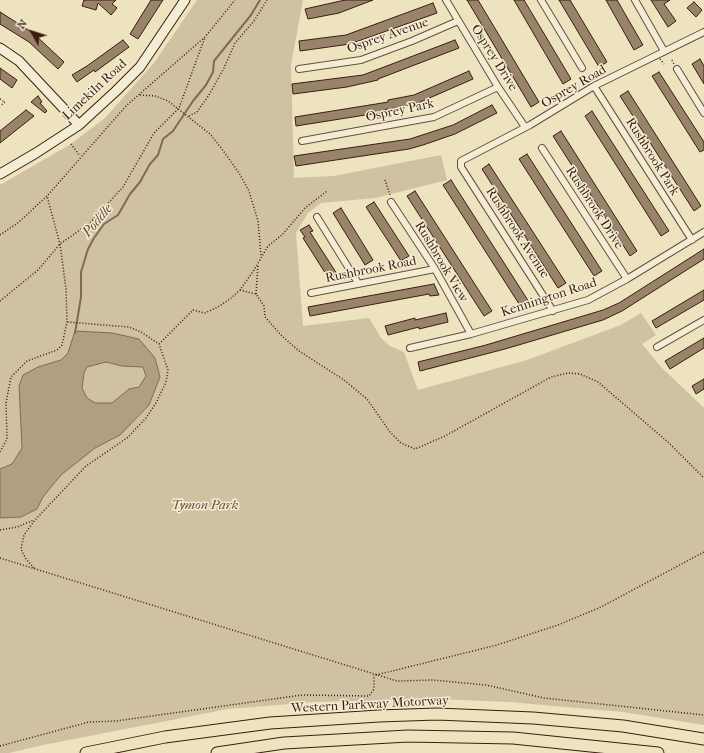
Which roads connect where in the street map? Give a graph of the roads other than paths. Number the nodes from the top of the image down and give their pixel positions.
1 (185, 0) edge
2 (446, 0) edge
3 (541, 0) edge
4 (635, 0) edge
5 (458, 21) junction
6 (704, 32) edge
7 (0, 48) edge
8 (664, 51) junction
9 (675, 66) road end
10 (582, 68) dead end
11 (299, 69) dead end
12 (498, 86) junction
13 (594, 86) junction
14 (704, 113) edge
15 (79, 125) junction
16 (525, 127) junction
17 (302, 141) dead end
18 (542, 148) dead end
19 (461, 167) joint
20 (0, 174) edge
21 (391, 199) road end
22 (317, 217) dead end
23 (704, 232) edge
24 (692, 240) junction
25 (435, 269) junction
26 (627, 279) junction
27 (358, 283) junction
28 (311, 292) dead end
29 (553, 311) junction
30 (704, 320) edge
31 (471, 334) junction
32 (657, 347) dead end
33 (410, 348) dead end
34 (704, 739) edge
35 (86, 753) edge
36 (217, 753) edge
37 (658, 753) edge

1 - 15 street, Limekiln Road
2 - 5 street, Osprey Drive
3 - 10 street
4 - 8 street
5 - 11 street, Osprey Avenue
5 - 12 street, Osprey Drive
6 - 8 street, Osprey Road
7 - 15 street
8 - 13 street, Osprey Road
9 - 14 street
12 - 16 street, Osprey Drive
12 - 17 street, Osprey Park
13 - 16 street, Osprey Road
13 - 24 street, Rushbrook Park
15 - 20 street, Limekiln Road
16 - 19 street, Osprey Road
18 - 26 street, Rushbrook Drive
19 - 29 street, Rushbrook Avenue
21 - 25 street, Rushbrook View
22 - 27 street
23 - 24 street, Kennington Road
24 - 26 street, Kennington Road
25 - 27 street, Rushbrook Road
25 - 31 street, Rushbrook View
26 - 29 street, Kennington Road
27 - 28 street, Rushbrook Road
29 - 31 street, Kennington Road
30 - 32 street
31 - 33 street, Kennington Road
34 - 35 highway, Western Parkway Motorway
36 - 37 highway

